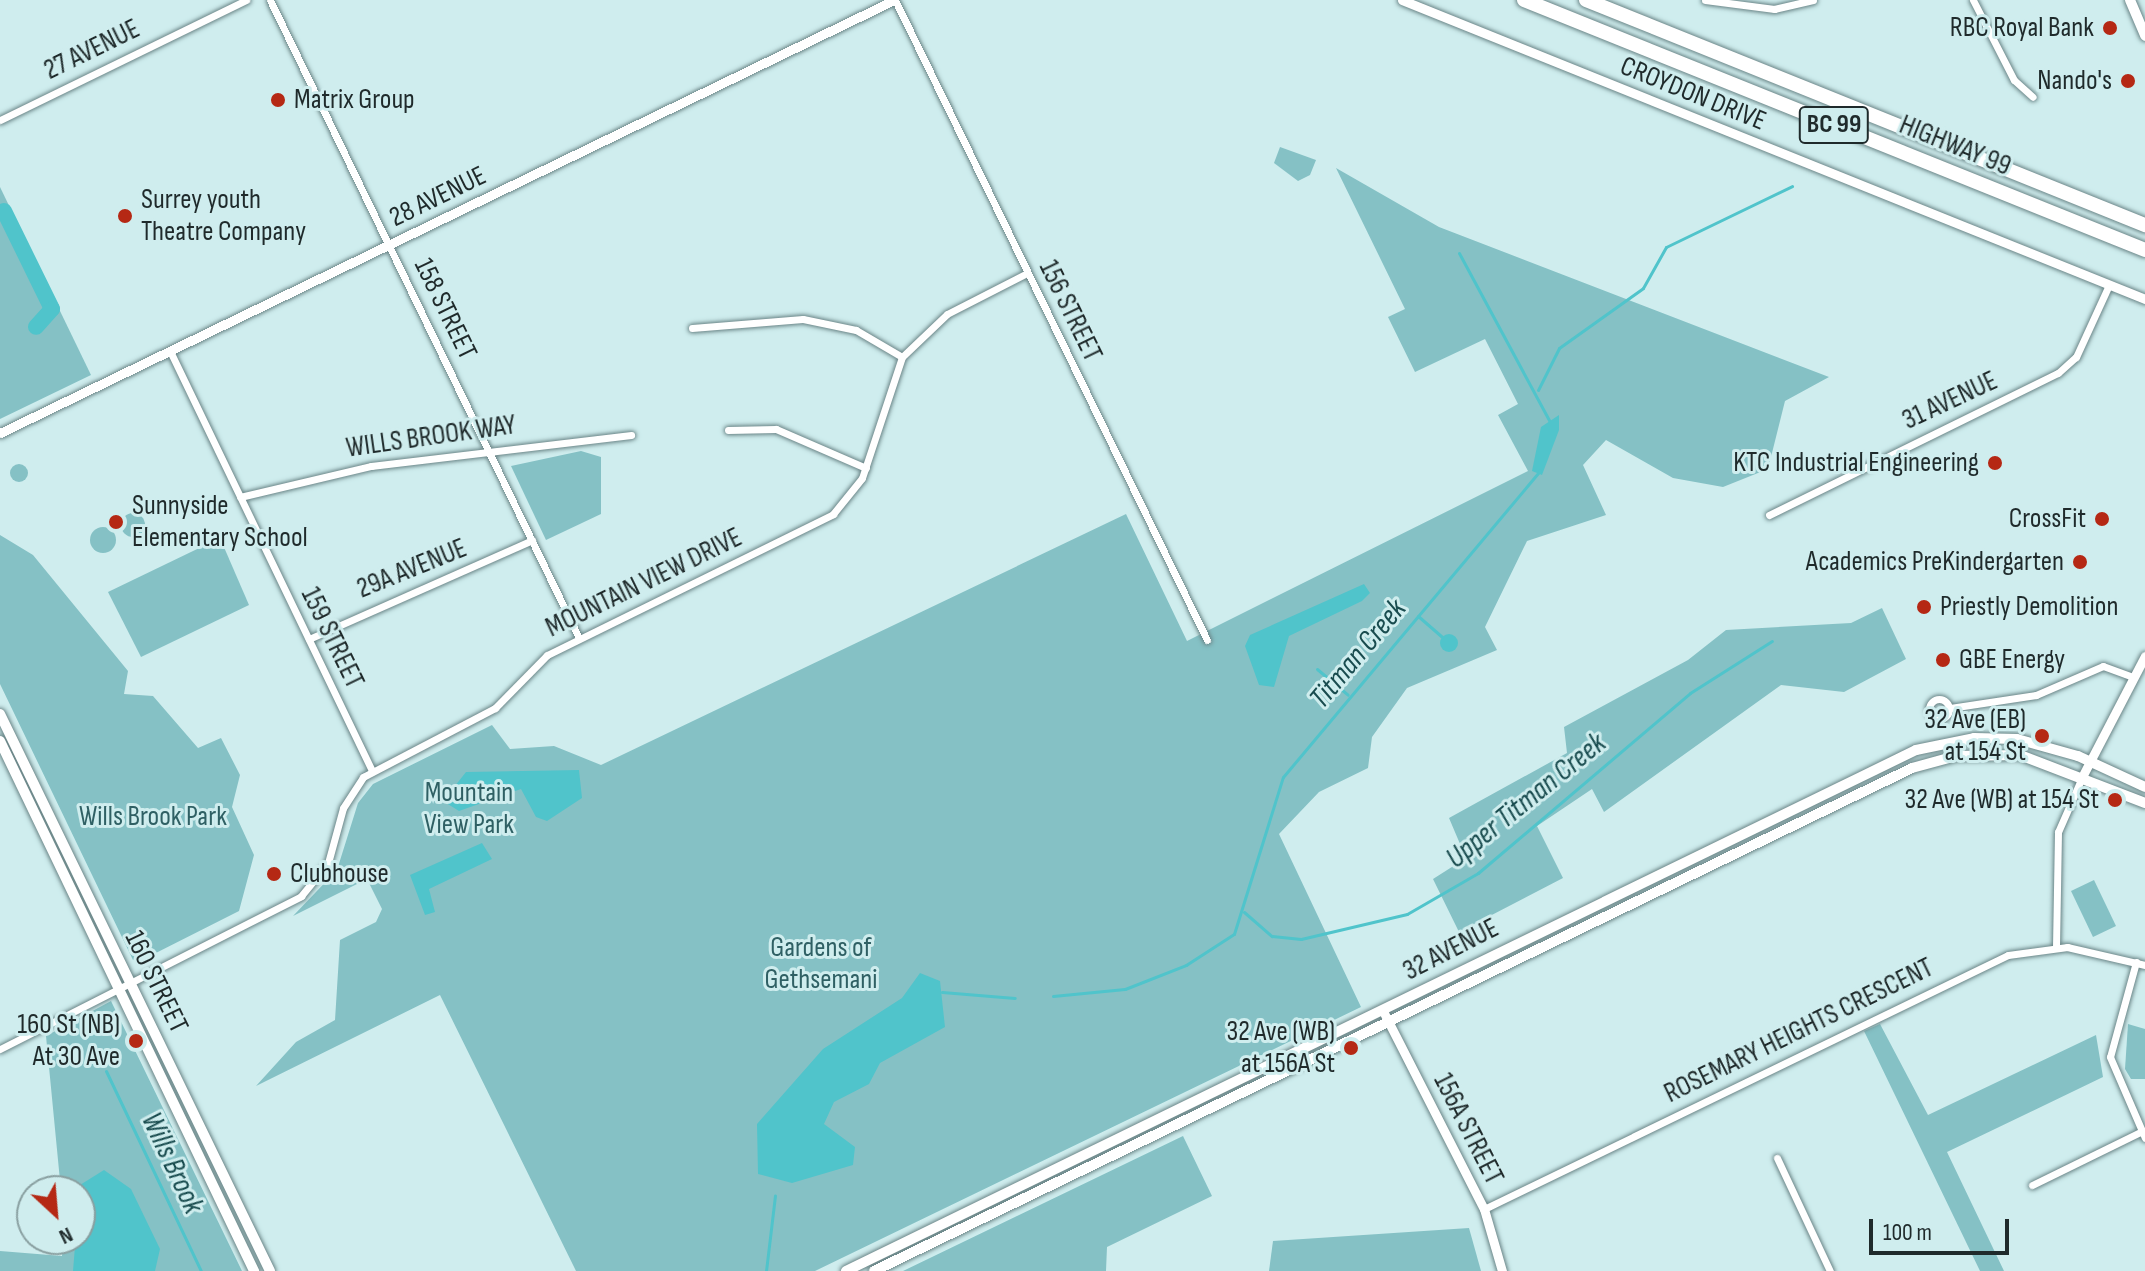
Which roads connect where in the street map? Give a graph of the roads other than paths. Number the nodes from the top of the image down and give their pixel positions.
1 (246, 0) edge
2 (270, 0) edge
3 (894, 0) edge
4 (1402, 0) edge
5 (1524, 0) edge
6 (1586, 0) edge
7 (1705, 0) edge
8 (1813, 0) edge
9 (1973, 0) edge
10 (2132, 0) edge
11 (2145, 19) edge
12 (2145, 36) edge
13 (2033, 97) dead end
14 (0, 120) edge
15 (2145, 225) edge
16 (389, 245) junction
17 (2145, 250) edge
18 (1027, 273) junction
19 (2109, 285) junction
20 (2145, 299) edge
21 (692, 328) dead end
22 (170, 351) junction
23 (902, 357) junction
24 (728, 430) dead end
25 (0, 433) edge
26 (631, 435) dead end
27 (490, 451) junction
28 (866, 468) junction
29 (240, 497) junction
30 (1769, 515) dead end
31 (532, 540) junction
32 (579, 638) junction
33 (309, 639) junction
34 (1207, 640) dead end
35 (2145, 656) edge
36 (2130, 676) junction
37 (1950, 708) dead end
38 (0, 714) edge
39 (0, 741) edge
40 (2090, 761) junction
41 (372, 770) junction
42 (2083, 775) junction
43 (2145, 787) edge
44 (2145, 803) edge
45 (1695, 858) junction
46 (1641, 899) junction
47 (2056, 947) junction
48 (2136, 962) junction
49 (2145, 965) edge
50 (129, 980) junction
51 (116, 987) junction
52 (1383, 1011) junction
53 (1390, 1023) junction
54 (0, 1049) edge
55 (2143, 1135) edge
56 (1777, 1158) dead end
57 (2032, 1185) dead end
58 (1484, 1209) junction
59 (248, 1258) junction
60 (254, 1271) edge
61 (262, 1271) edge
62 (270, 1271) edge
63 (846, 1271) edge
64 (874, 1271) edge
65 (1502, 1271) edge
66 (1830, 1271) edge

1 - 14 street, 27 AVENUE
2 - 16 street, 158 STREET
3 - 16 street, 28 AVENUE
3 - 18 street, 156 STREET
4 - 19 street, CROYDON DRIVE
5 - 17 highway, HIGHWAY 99 / BC 99
6 - 15 highway, HIGHWAY 99 / BC 99
7 - 8 street
9 - 13 street
10 - 11 main road
10 - 12 main road
16 - 22 street, 28 AVENUE
16 - 27 street, 158 STREET
18 - 23 street, MOUNTAIN VIEW DRIVE
18 - 34 street, 156 STREET
19 - 20 street, CROYDON DRIVE
19 - 30 street, 31 AVENUE
21 - 23 street
22 - 25 street, 28 AVENUE
22 - 29 street, 159 STREET
23 - 28 street, MOUNTAIN VIEW DRIVE
24 - 28 street
26 - 27 street, WILLS BROOK WAY
27 - 29 street, WILLS BROOK WAY
27 - 31 street, 158 STREET
28 - 32 street, MOUNTAIN VIEW DRIVE
29 - 33 street, 159 STREET
31 - 32 street, 158 STREET
31 - 33 street, 29A AVENUE
32 - 41 street, MOUNTAIN VIEW DRIVE
33 - 41 street, 159 STREET
35 - 36 street
36 - 37 street
36 - 40 street
38 - 50 main road, 160 STREET
39 - 51 main road, 160 STREET
40 - 42 street
40 - 43 main road, 32 AVENUE
40 - 45 main road, 32 AVENUE
41 - 50 street, MOUNTAIN VIEW DRIVE
42 - 44 main road, 32 AVENUE
42 - 46 main road, 32 AVENUE
42 - 47 street
45 - 46 main road
45 - 52 main road, 32 AVENUE
46 - 53 main road, 32 AVENUE
47 - 48 street, ROSEMARY HEIGHTS CRESCENT
47 - 58 street, ROSEMARY HEIGHTS CRESCENT
48 - 49 street, ROSEMARY HEIGHTS CRESCENT
48 - 55 street
50 - 51 street, MOUNTAIN VIEW DRIVE
50 - 62 main road, 160 STREET
51 - 54 street, MOUNTAIN VIEW DRIVE
51 - 59 main road, 160 STREET
52 - 53 street, 156A STREET
52 - 63 main road, 32 AVENUE
53 - 58 street, 156A STREET
53 - 64 main road, 32 AVENUE
55 - 57 street
56 - 66 street
58 - 65 street, 156A STREET
59 - 60 main road, 160 STREET
59 - 61 main road

